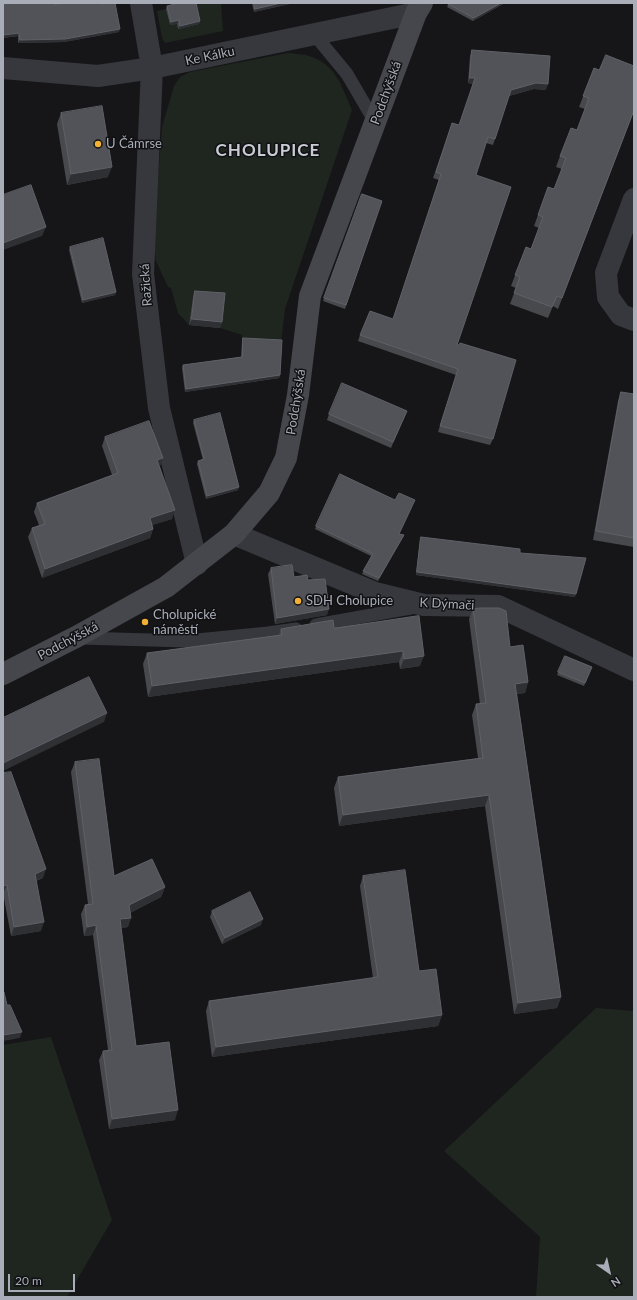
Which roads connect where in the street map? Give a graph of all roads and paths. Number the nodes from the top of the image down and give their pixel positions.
1 (141, 3) edge
2 (419, 8) edge
3 (314, 34) junction
4 (3, 68) edge
5 (152, 68) junction
6 (375, 122) junction
7 (634, 199) edge
8 (634, 320) edge
9 (234, 534) junction
10 (197, 564) junction
11 (424, 605) junction
12 (76, 638) junction
13 (634, 670) edge
14 (3, 674) edge

1 - 5 street, Ražická
2 - 3 street, Ke Kálku
2 - 6 street, Podchýšská
3 - 5 street, Ke Kálku
3 - 6 lane
4 - 5 street, Ke Kálku
5 - 10 street, Ražická
6 - 9 street, Podchýšská
7 - 8 street
9 - 10 street, Podchýšská
9 - 11 street, K Dýmači
10 - 12 street, Podchýšská
11 - 12 lane
11 - 13 street, K Dýmači
12 - 14 street, Podchýšská

